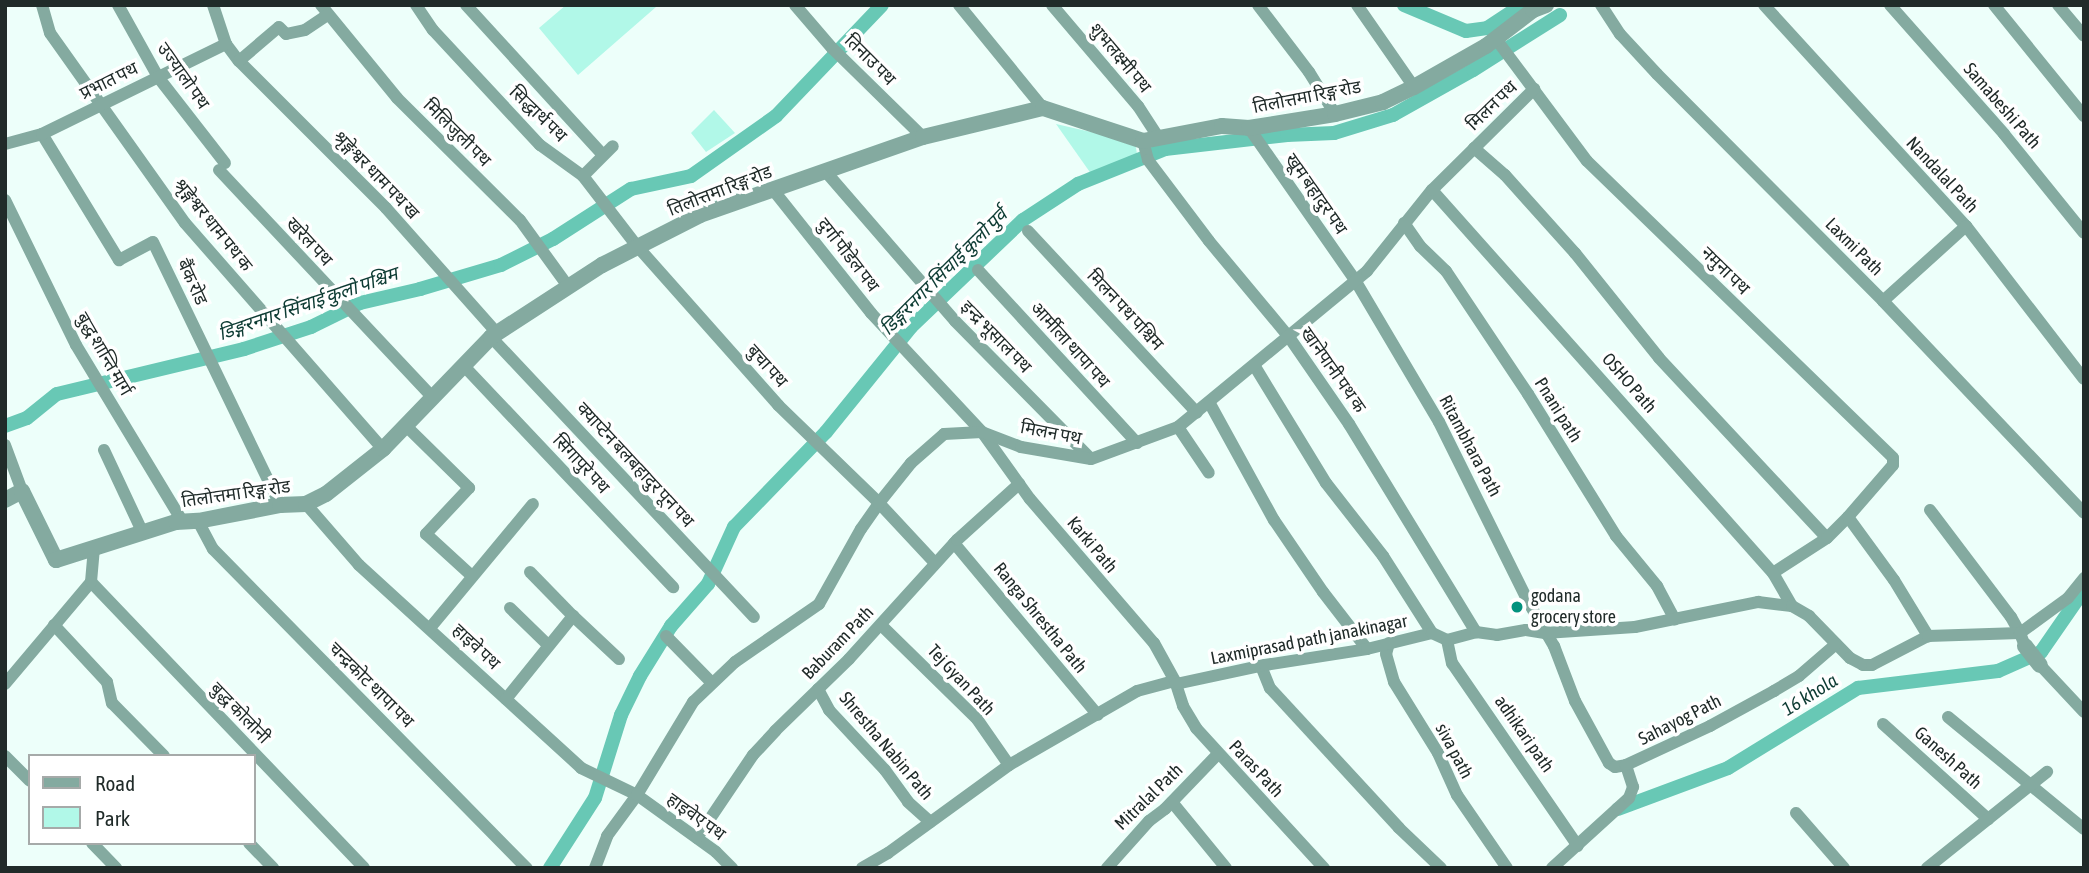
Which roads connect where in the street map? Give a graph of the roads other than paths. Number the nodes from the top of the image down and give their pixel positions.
1 (42, 5) edge
2 (118, 5) edge
3 (213, 5) edge
4 (416, 5) edge
5 (466, 5) edge
6 (794, 5) edge
7 (959, 5) edge
8 (1052, 5) edge
9 (1258, 5) edge
10 (1357, 5) edge
11 (1601, 5) edge
12 (1764, 5) edge
13 (1890, 5) edge
14 (1994, 5) edge
15 (2059, 5) edge
16 (1535, 7) edge
17 (324, 10) edge
18 (2084, 36) edge
19 (1497, 40) junction
20 (226, 44) junction
21 (239, 61) junction
22 (158, 77) junction
23 (1414, 87) junction
24 (1534, 89) junction
25 (100, 104) junction
26 (1043, 107) junction
27 (1335, 114) junction
28 (2084, 116) edge
29 (1249, 128) junction
30 (42, 134) junction
31 (923, 137) junction
32 (1150, 139) junction
33 (5, 144) edge
34 (1474, 148) junction
35 (222, 167) joint
36 (826, 172) junction
37 (586, 180) junction
38 (1432, 190) junction
39 (774, 191) junction
40 (5, 200) edge
41 (1404, 223) junction
42 (1966, 226) junction
43 (1028, 231) dead end
44 (2084, 233) edge
45 (637, 246) junction
46 (978, 270) dead end
47 (1355, 280) junction
48 (567, 285) junction
49 (1883, 301) junction
50 (494, 335) junction
51 (1289, 337) junction
52 (463, 365) junction
53 (1254, 365) junction
54 (2084, 379) edge
55 (432, 397) junction
56 (1209, 402) junction
57 (1196, 413) junction
58 (405, 425) junction
59 (1178, 427) junction
60 (982, 432) junction
61 (1137, 443) junction
62 (383, 449) junction
63 (7, 450) edge
64 (104, 450) dead end
65 (1091, 458) junction
66 (1209, 473) dead end
67 (1019, 484) junction
68 (22, 491) junction
69 (5, 500) edge
70 (879, 503) junction
71 (306, 504) junction
72 (533, 504) dead end
73 (280, 505) junction
74 (1930, 510) dead end
75 (2084, 513) edge
76 (1848, 517) junction
77 (190, 521) junction
78 (142, 531) junction
79 (1827, 538) junction
80 (954, 544) junction
81 (94, 547) junction
82 (936, 563) junction
83 (530, 572) dead end
84 (1773, 573) junction
85 (472, 576) junction
86 (2084, 578) edge
87 (91, 582) junction
88 (673, 587) dead end
89 (1792, 606) junction
90 (510, 608) dead end
91 (573, 616) junction
92 (754, 617) dead end
93 (1675, 620) junction
94 (54, 625) junction
95 (881, 625) junction
96 (430, 628) junction
97 (1476, 632) junction
98 (1432, 633) junction
99 (1545, 633) junction
100 (666, 636) dead end
101 (1927, 636) junction
102 (2023, 639) junction
103 (1447, 640) junction
104 (1389, 643) junction
105 (1836, 644) junction
106 (548, 645) junction
107 (1367, 649) junction
108 (619, 659) dead end
109 (2040, 665) joint
110 (1261, 666) junction
111 (711, 682) junction
112 (1176, 682) junction
113 (5, 684) edge
114 (818, 689) junction
115 (506, 699) junction
116 (2084, 712) edge
117 (1098, 715) junction
118 (1948, 716) dead end
119 (1884, 724) dead end
120 (162, 754) edge
121 (255, 754) edge
122 (1218, 754) junction
123 (256, 755) edge
124 (5, 756) edge
125 (1009, 765) junction
126 (1626, 765) junction
127 (2047, 772) dead end
128 (28, 778) edge
129 (2029, 783) junction
130 (637, 795) junction
131 (1172, 802) junction
132 (1796, 814) dead end
133 (1988, 819) junction
134 (930, 822) junction
135 (2084, 829) edge
136 (697, 838) junction
137 (94, 845) edge
138 (252, 845) edge
139 (1578, 846) junction
140 (116, 868) edge
141 (274, 868) edge
142 (364, 868) edge
143 (527, 868) edge
144 (595, 868) edge
145 (732, 868) edge
146 (862, 868) edge
147 (1107, 868) edge
148 (1226, 868) edge
149 (1324, 868) edge
150 (1441, 868) edge
151 (1507, 868) edge
152 (1552, 868) edge
153 (1844, 868) edge
154 (1927, 868) edge

1 - 25 street, श्रृङ्गेश्वर धाम पथ क
2 - 22 street, उज्यालो पथ
3 - 20 street, श्रृङ्गेश्वर धाम पथ ख
4 - 37 street, सिद्धार्थ पथ
5 - 37 street, सिद्धार्थ पथ
6 - 31 street, तिनाउ पथ
7 - 26 street
8 - 32 street, शुभलक्ष्मी पथ
9 - 27 street
10 - 23 street
11 - 49 street, Laxmi Path
12 - 42 street, Nandalal Path
13 - 44 street, Samabeshi Path
14 - 28 street
15 - 18 street
16 - 19 street, तिलोत्तमा रिङ्ग रोड
17 - 21 street
17 - 48 street, मिलिजुली पथ
19 - 23 street, तिलोत्तमा रिङ्ग रोड
19 - 24 street, नमुना पथ
20 - 21 street, श्रृङ्गेश्वर धाम पथ ख
20 - 22 street, प्रभात पथ
21 - 50 street, श्रृङ्गेश्वर धाम पथ ख
22 - 25 street, प्रभात पथ
22 - 35 street, उज्यालो पथ
23 - 27 street, तिलोत्तमा रिङ्ग रोड
24 - 34 street, मिलन पथ
24 - 76 street, नमुना पथ
25 - 30 street, प्रभात पथ
25 - 62 street, श्रृङ्गेश्वर धाम पथ क
26 - 31 street, तिलोत्तमा रिङ्ग रोड
26 - 32 street, तिलोत्तमा रिङ्ग रोड
27 - 29 street, तिलोत्तमा रिङ्ग रोड
29 - 32 street, तिलोत्तमा रिङ्ग रोड
29 - 47 street, खूम बहादुर पथ
30 - 33 street, प्रभात पथ
30 - 73 street, बैंक रोड
31 - 36 street, तिलोत्तमा रिङ्ग रोड
32 - 51 street, खानेपानी पथ क
34 - 38 street, मिलन पथ
34 - 79 street
35 - 55 street, खरेल पथ
36 - 39 street, तिलोत्तमा रिङ्ग रोड
36 - 65 street, इन्द्र भूसाल पथ
37 - 45 street, सिद्धार्थ पथ
38 - 41 street, मिलन पथ
38 - 84 street, OSHO Path
39 - 45 street, तिलोत्तमा रिङ्ग रोड
39 - 60 street, दुर्गा पौडेल पथ
40 - 77 street, बुद्ध शान्ति मार्ग
41 - 47 street, मिलन पथ
41 - 93 street, Pnani path
42 - 49 street
42 - 54 street, Nandalal Path
43 - 57 street, मिलन पथ पश्चिम
45 - 48 street, तिलोत्तमा रिङ्ग रोड
45 - 70 street, बुचा पथ
46 - 61 street, आर्मीला थापा पथ
47 - 51 street, मिलन पथ
47 - 99 street, Ritambhara Path
48 - 50 street, तिलोत्तमा रिङ्ग रोड
49 - 75 street, Laxmi Path
50 - 52 street, तिलोत्तमा रिङ्ग रोड
50 - 92 street, क्याप्टेन बलबहादुर पून पथ
51 - 53 street, मिलन पथ
51 - 97 street, खानेपानी पथ क
52 - 55 street, तिलोत्तमा रिङ्ग रोड
52 - 88 street, सिंगापुरे पथ
53 - 56 street, मिलन पथ
53 - 98 street
55 - 58 street, तिलोत्तमा रिङ्ग रोड
56 - 57 street, मिलन पथ
56 - 107 street
57 - 59 street, मिलन पथ
58 - 62 street, तिलोत्तमा रिङ्ग रोड
58 - 85 street
59 - 61 street, मिलन पथ
59 - 66 street
60 - 65 street, मिलन पथ
60 - 67 street, Karki Path
60 - 70 street, मिलन पथ
61 - 65 street, मिलन पथ
62 - 71 street, तिलोत्तमा रिङ्ग रोड
63 - 68 street
64 - 78 street
67 - 80 street, Baburam Path
67 - 112 street, Karki Path
68 - 69 street
68 - 81 street, तिलोत्तमा रिङ्ग रोड
70 - 82 street, बुचा पथ
70 - 111 street, मिलन पथ
71 - 73 street, तिलोत्तमा रिङ्ग रोड
71 - 96 street, हाइवे पथ
72 - 85 street
73 - 77 street, तिलोत्तमा रिङ्ग रोड
74 - 102 street
76 - 79 street
76 - 101 street
77 - 78 street, तिलोत्तमा रिङ्ग रोड
77 - 143 street, चन्द्रकोट थापा पथ
78 - 81 street, तिलोत्तमा रिङ्ग रोड
79 - 84 street
80 - 82 street, Baburam Path
80 - 117 street, Ranga Shrestha Path
81 - 87 street
82 - 95 street, Baburam Path
83 - 91 street
84 - 89 street, OSHO Path
85 - 96 street
86 - 102 street
87 - 94 street
87 - 121 street, बुद्ध कोलोनी
89 - 93 street
89 - 105 street
90 - 106 street
91 - 106 street
91 - 108 street
93 - 99 street
94 - 113 street
94 - 120 street
95 - 114 street, Baburam Path
95 - 125 street, Tej Gyan Path
96 - 115 street, हाइवे पथ
97 - 99 street
97 - 103 street
98 - 103 street, Laxmiprasad path janakinagar
98 - 104 street, Laxmiprasad path janakinagar
99 - 126 street, Ritambhara Path
100 - 111 street
101 - 102 street
101 - 105 street
102 - 109 street
103 - 139 street, adhikari path
104 - 107 street, Laxmiprasad path janakinagar
104 - 151 street, siva path
105 - 126 street, Sahayog Path
106 - 115 street
107 - 110 street, Laxmiprasad path janakinagar
109 - 116 street
110 - 112 street, Laxmiprasad path janakinagar
110 - 150 street
111 - 130 street, मिलन पथ
112 - 117 street, Laxmiprasad path janakinagar
112 - 122 street, Paras Path
114 - 134 street, Shrestha Nabin Path
114 - 136 street, Baburam Path
115 - 130 street, हाइवे पथ
117 - 125 street, Laxmiprasad path janakinagar
118 - 129 street
119 - 133 street, Ganesh Path
122 - 131 street, Mitralal Path
122 - 149 street, Paras Path
123 - 142 street, बुद्ध कोलोनी
124 - 128 street
125 - 134 street, Laxmiprasad path janakinagar
126 - 139 street, Sahayog Path
127 - 129 street
129 - 133 street
129 - 135 street
130 - 136 street, हाइवेए पथ
130 - 144 street, मिलन पथ
131 - 147 street, Mitralal Path
131 - 148 street
132 - 153 street
133 - 154 street
134 - 146 street, Laxmiprasad path janakinagar
136 - 145 street, हाइवेए पथ
137 - 140 street
138 - 141 street
139 - 152 street

